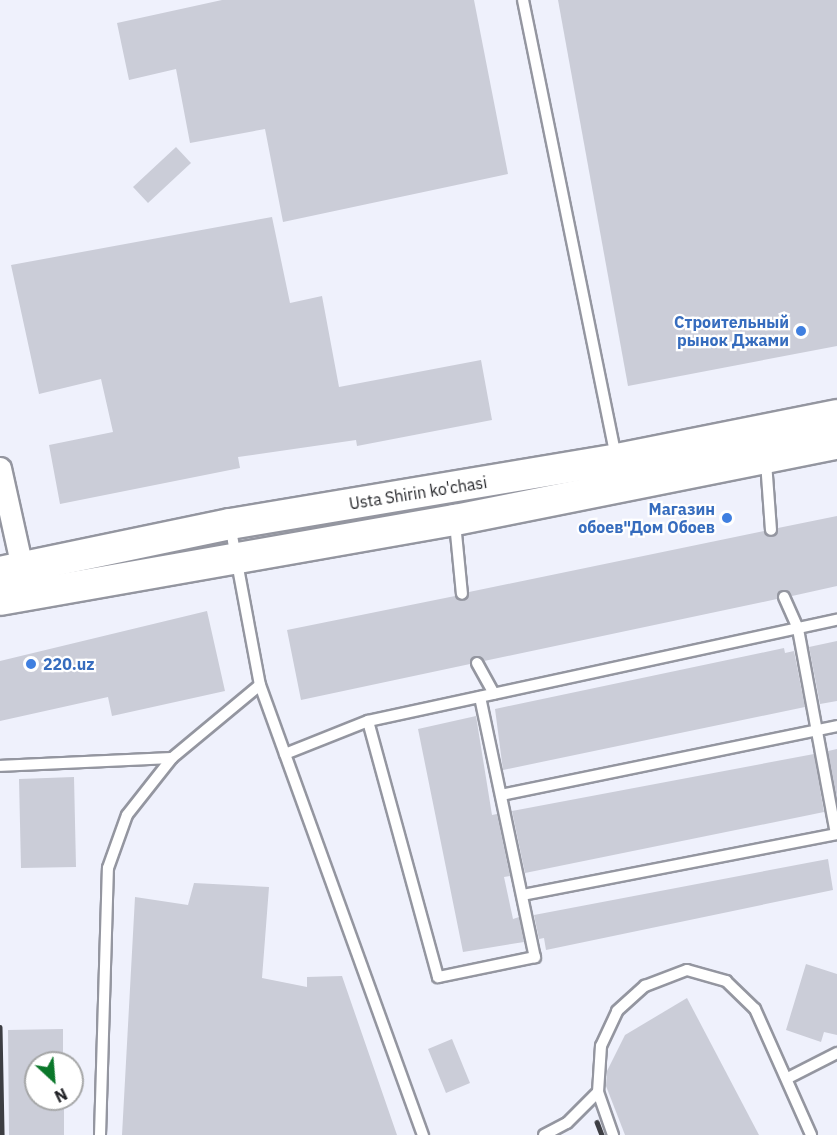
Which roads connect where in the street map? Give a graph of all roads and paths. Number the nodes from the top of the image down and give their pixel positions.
1 (523, 0) edge
2 (837, 416) edge
3 (837, 444) edge
4 (766, 458) junction
5 (0, 468) edge
6 (619, 473) junction
7 (454, 520) junction
8 (230, 524) junction
9 (771, 530) dead end
10 (238, 554) junction
11 (13, 583) edge
12 (462, 594) dead end
13 (784, 597) dead end
14 (837, 620) edge
15 (798, 629) junction
16 (477, 663) dead end
17 (260, 685) junction
18 (494, 694) junction
19 (480, 697) junction
20 (368, 721) junction
21 (837, 726) edge
22 (817, 730) junction
23 (285, 754) junction
24 (172, 758) junction
25 (0, 766) edge
26 (501, 795) junction
27 (837, 834) edge
28 (523, 895) junction
29 (837, 1053) edge
30 (788, 1078) junction
31 (598, 1092) junction
32 (100, 1135) edge
33 (423, 1135) edge
34 (544, 1135) edge
35 (613, 1135) edge
36 (811, 1135) edge

1 - 6 lane
2 - 6 main road, Usta Shirin ko'chasi
3 - 4 main road, Usta Shirin ko'chasi
4 - 6 main road, Usta Shirin ko'chasi
4 - 9 lane
5 - 11 street
6 - 7 main road, Usta Shirin ko'chasi
6 - 8 main road, Usta Shirin ko'chasi
7 - 10 main road, Usta Shirin ko'chasi
7 - 12 lane
8 - 10 lane
8 - 11 main road, Usta Shirin ko'chasi
10 - 11 main road, Usta Shirin ko'chasi
10 - 17 lane
13 - 15 lane
14 - 15 lane
15 - 18 lane
15 - 22 lane
16 - 18 lane
17 - 23 lane
17 - 24 lane
18 - 19 lane
19 - 20 lane
19 - 26 lane
20 - 23 lane
20 - 28 lane
21 - 22 lane
22 - 26 lane
22 - 27 lane
23 - 33 lane
24 - 25 lane
24 - 32 lane
26 - 28 lane
27 - 28 lane
29 - 30 lane
30 - 31 lane
30 - 36 lane
31 - 34 lane
31 - 35 lane

